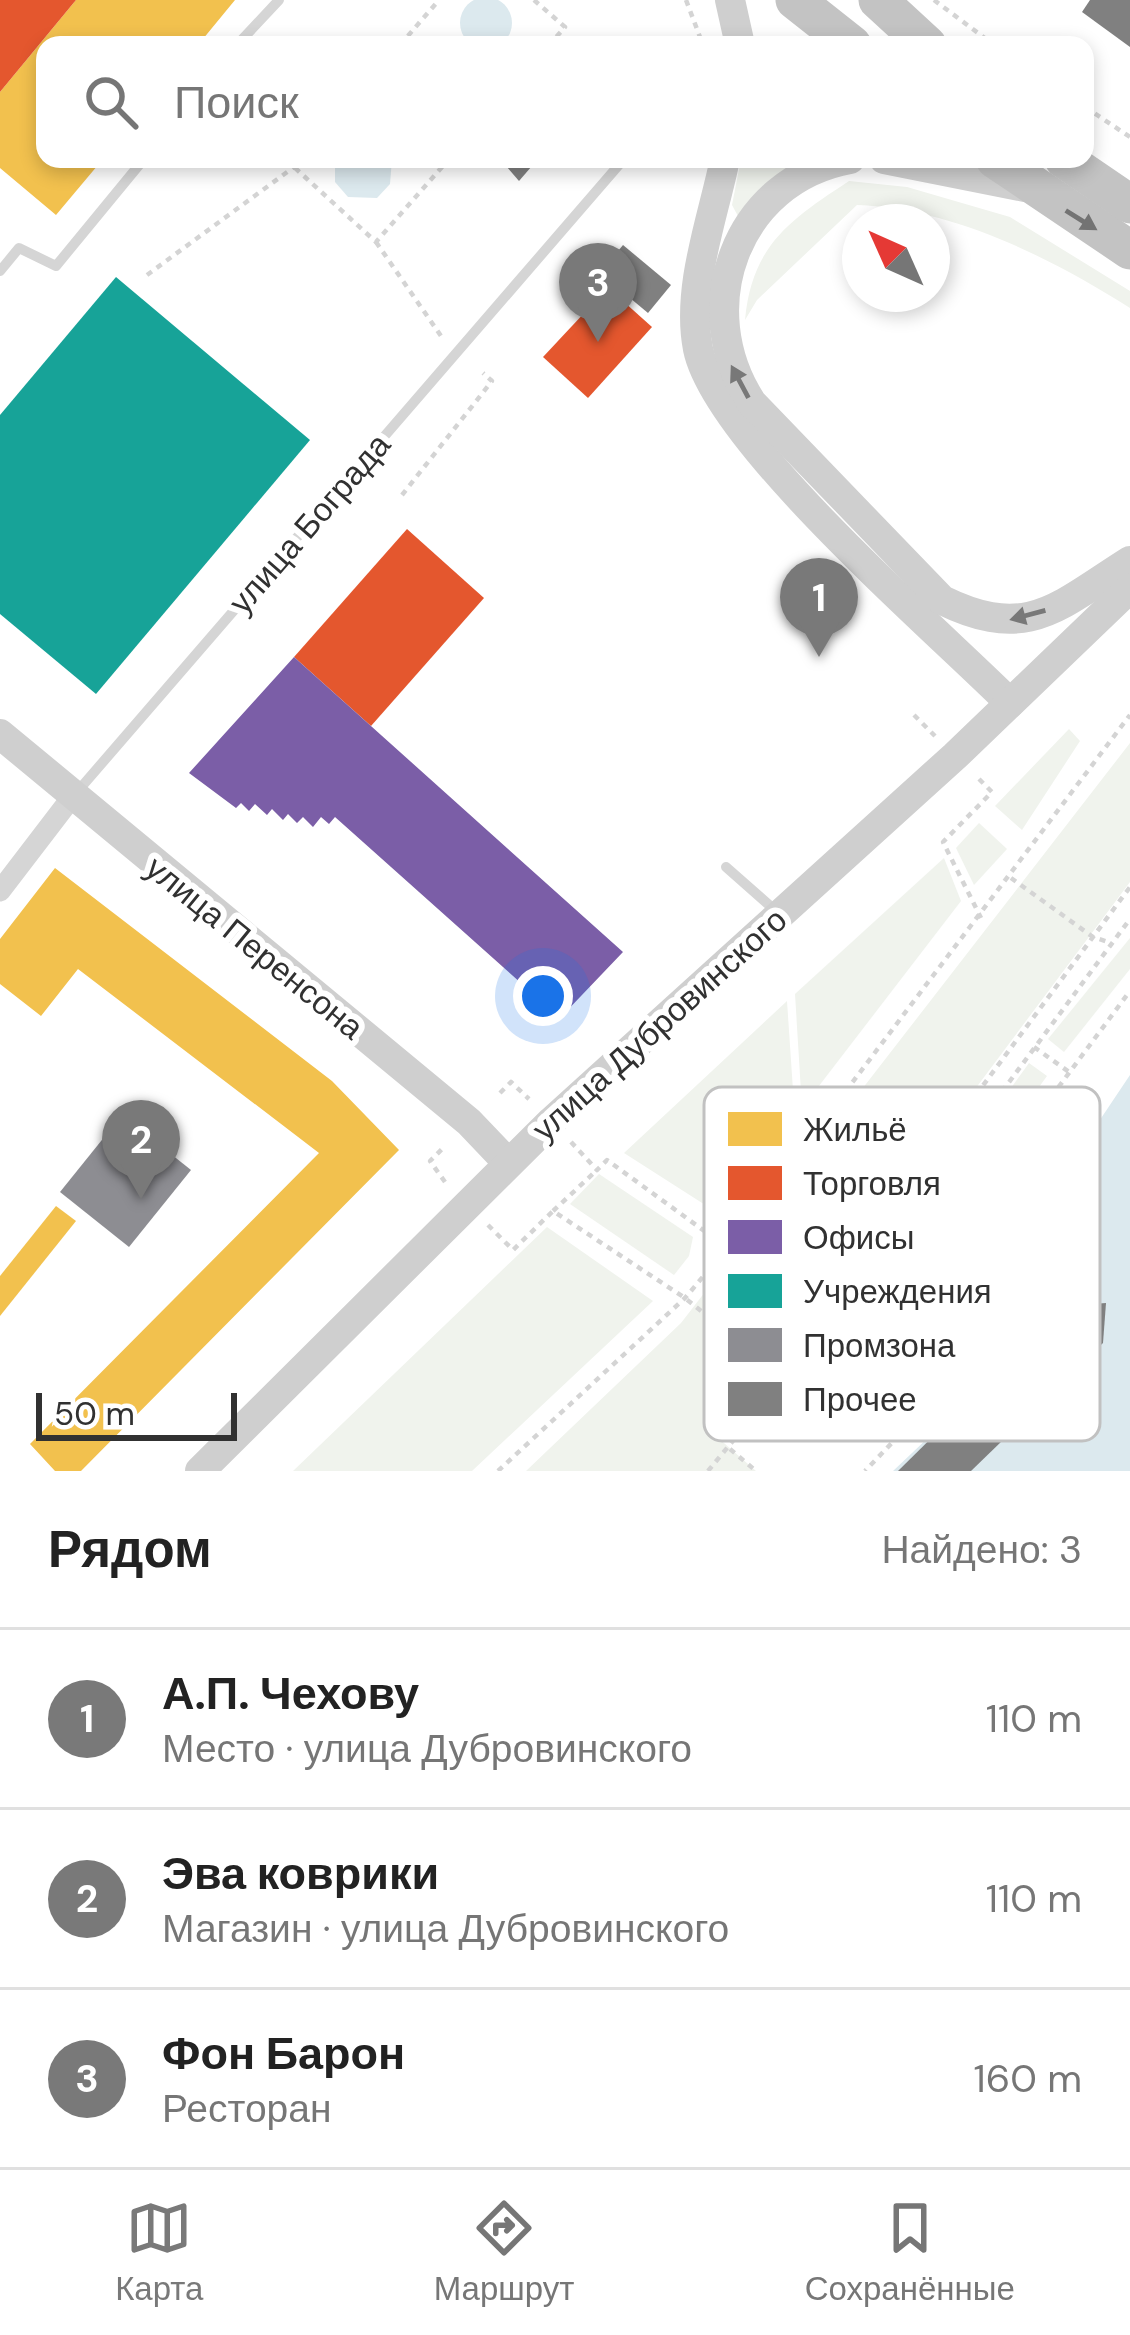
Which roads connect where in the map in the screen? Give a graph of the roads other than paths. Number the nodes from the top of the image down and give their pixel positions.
1 (279, 0) edge
2 (730, 0) edge
3 (795, 0) edge
4 (878, 0) edge
5 (245, 36) edge
6 (738, 36) edge
7 (841, 36) edge
8 (917, 36) edge
9 (137, 168) edge
10 (616, 168) edge
11 (723, 168) edge
12 (821, 168) edge
13 (928, 168) edge
14 (1006, 168) edge
15 (1077, 168) edge
16 (1032, 189) junction
17 (1130, 204) edge
18 (1130, 250) edge
19 (0, 271) edge
20 (1130, 561) edge
21 (1130, 588) edge
22 (1010, 703) junction
23 (0, 734) edge
24 (72, 797) junction
25 (726, 867) dead end
26 (0, 891) edge
27 (780, 914) junction
28 (508, 1163) junction
29 (200, 1471) edge

1 - 5 lane
2 - 6 main road
3 - 7 highway
4 - 8 highway
9 - 19 lane
10 - 24 lane, улица Бограда
11 - 22 main road
20 -> 12 main road
13 - 16 main road
14 - 16 highway
15 - 17 highway
16 -> 18 highway
21 - 22 main road, улица Дубровинского
22 - 27 main road, улица Дубровинского
23 - 24 main road, улица Перенсона
24 - 26 street, улица Бограда
24 - 28 main road, улица Перенсона
25 - 27 lane
27 - 28 main road, улица Дубровинского
28 - 29 main road, улица Дубровинского

